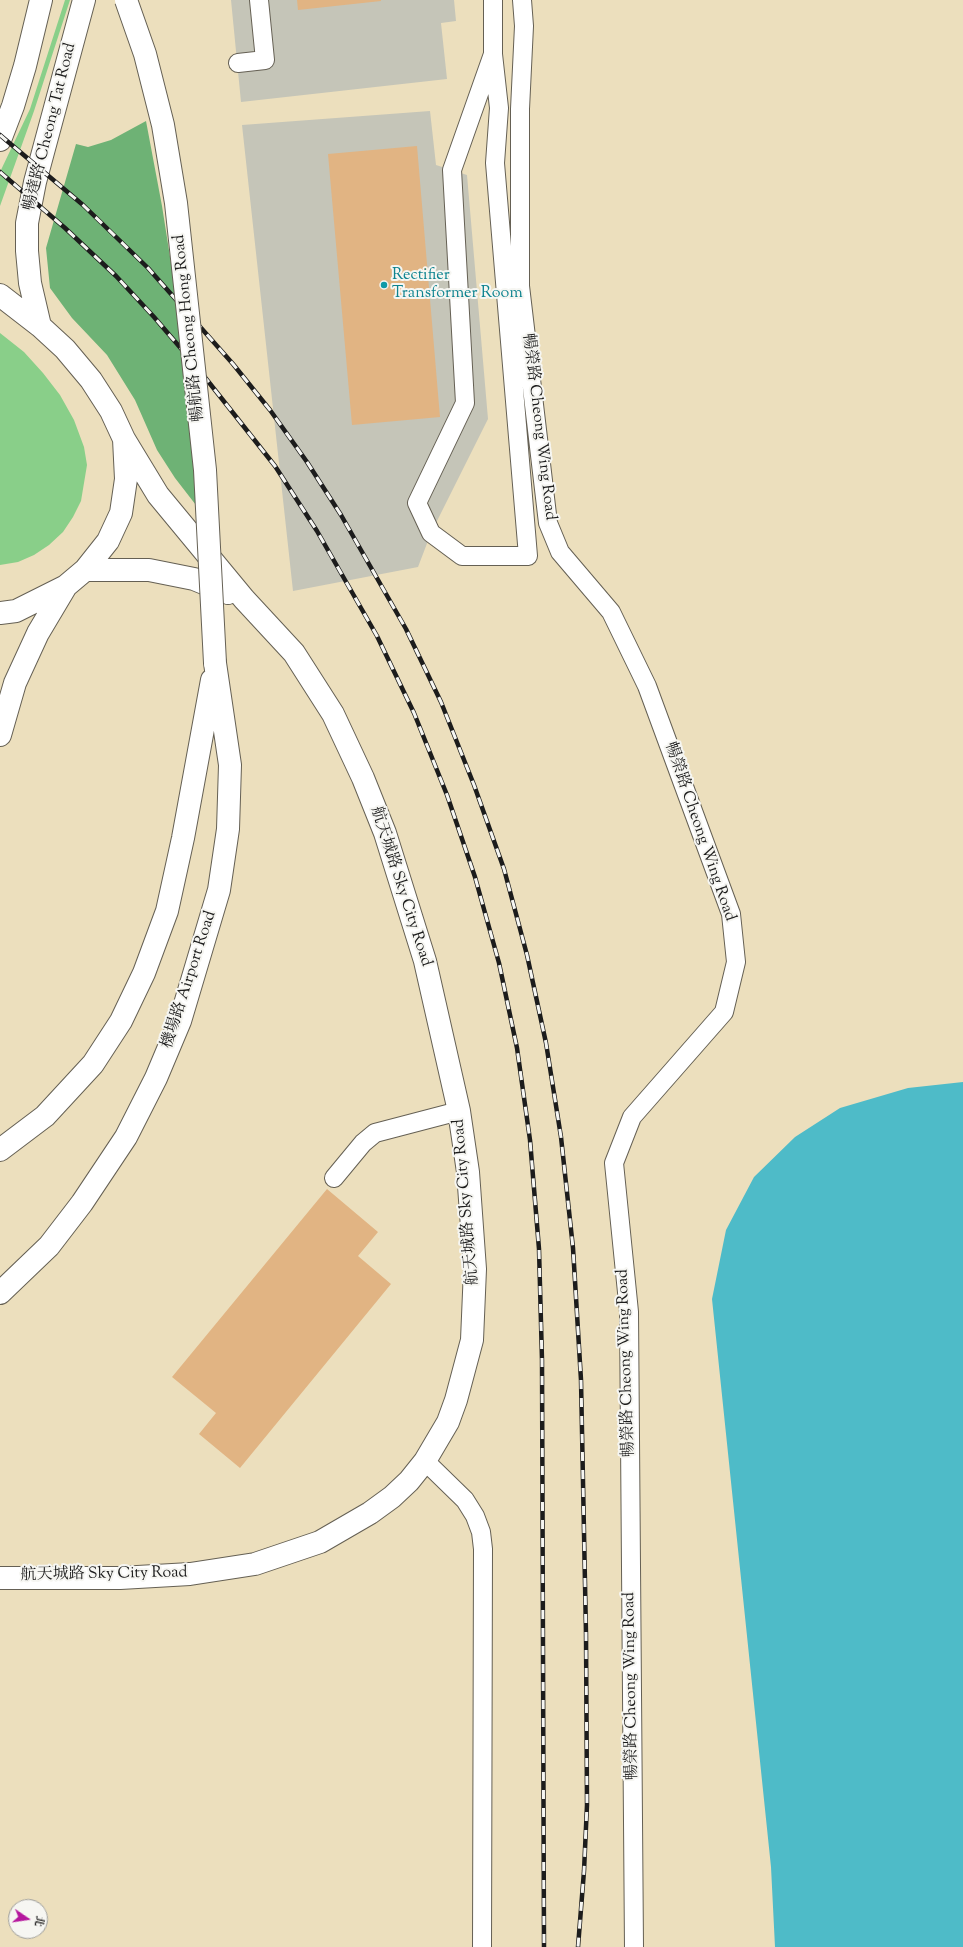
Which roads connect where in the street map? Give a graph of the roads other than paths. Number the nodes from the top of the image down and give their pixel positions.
1 (40, 0) edge
2 (84, 0) edge
3 (126, 0) edge
4 (259, 0) edge
5 (493, 0) edge
6 (522, 0) edge
7 (493, 54) junction
8 (238, 63) dead end
9 (0, 140) edge
10 (0, 295) edge
11 (40, 326) junction
12 (124, 440) junction
13 (85, 570) junction
14 (66, 586) junction
15 (244, 599) junction
16 (0, 613) edge
17 (215, 663) junction
18 (0, 735) edge
19 (459, 1111) junction
20 (0, 1150) edge
21 (334, 1178) dead end
22 (0, 1293) edge
23 (425, 1461) junction
24 (0, 1578) edge
25 (482, 1947) edge
26 (634, 1947) edge

1 - 9 street
2 - 11 street, 暢達路 Cheong Tat Road
3 - 17 street, 暢航路 Cheong Hong Road, bridge
4 - 8 lane
5 - 7 lane
6 - 26 lane, 暢榮路 Cheong Wing Road
7 - 7 lane
10 - 11 street
11 - 12 street
12 - 13 street
12 - 15 street, 航天城路 Sky City Road
13 - 14 street
13 - 15 street, 航天城路 Sky City Road
14 - 16 street
14 - 18 street
15 - 19 street, 航天城路 Sky City Road
17 - 20 street
17 - 22 street, 機場路 Airport Road
19 - 21 lane
19 - 23 street, 航天城路 Sky City Road
23 - 24 street, 航天城路 Sky City Road
23 - 25 lane

